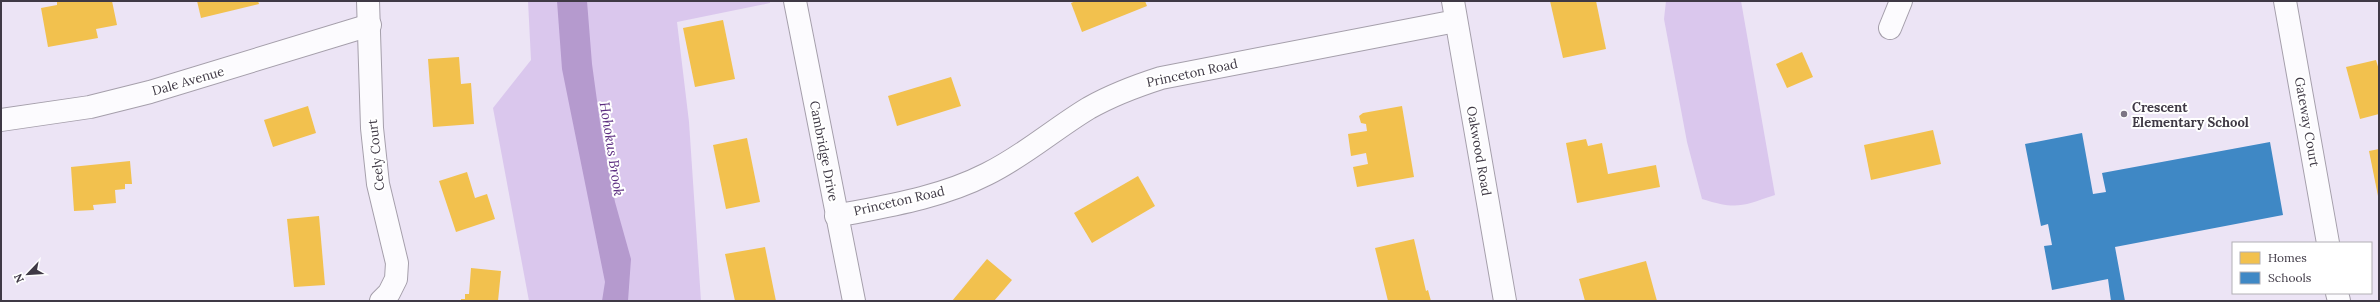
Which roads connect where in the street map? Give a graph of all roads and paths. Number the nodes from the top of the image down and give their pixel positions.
1 (368, 1) edge
2 (795, 1) edge
3 (1901, 1) edge
4 (2285, 1) edge
5 (1455, 11) edge
6 (370, 25) junction
7 (1890, 28) dead end
8 (1, 120) edge
9 (836, 216) junction
10 (2328, 242) edge
11 (381, 301) edge
12 (854, 301) edge
13 (1505, 301) edge

1 - 6 street, Ceely Court
2 - 9 street, Cambridge Drive
3 - 7 street
4 - 10 street, Gateway Court
5 - 9 street, Princeton Road
5 - 13 street, Oakwood Road
6 - 8 street, Dale Avenue
6 - 11 street, Ceely Court
9 - 12 street, Cambridge Drive

